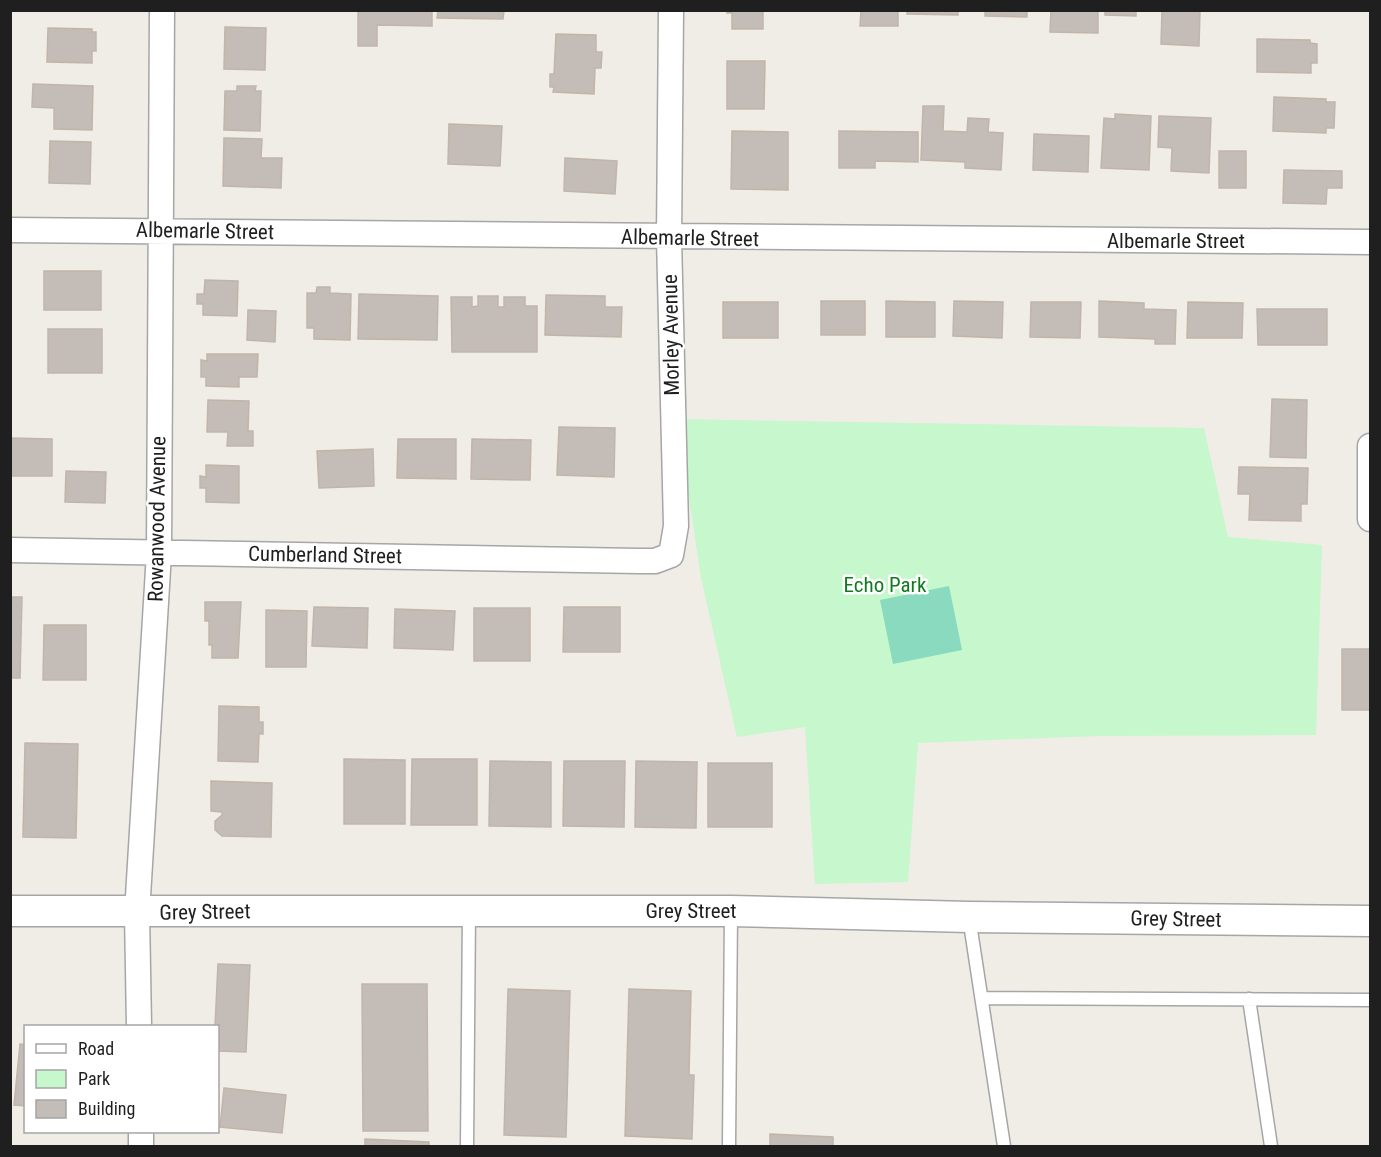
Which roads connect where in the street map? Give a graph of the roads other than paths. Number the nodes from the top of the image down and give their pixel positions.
1 (162, 10) edge
2 (671, 10) edge
3 (10, 230) edge
4 (159, 230) junction
5 (669, 238) junction
6 (1371, 242) edge
7 (1371, 446) edge
8 (1370, 517) edge
9 (10, 550) edge
10 (159, 553) junction
11 (639, 561) joint
12 (469, 910) junction
13 (10, 911) edge
14 (731, 911) junction
15 (137, 913) junction
16 (969, 917) junction
17 (1371, 921) edge
18 (983, 998) junction
19 (1249, 999) junction
20 (1371, 1000) edge
21 (139, 1025) edge
22 (467, 1146) edge
23 (729, 1146) edge
24 (1004, 1146) edge
25 (1271, 1146) edge

1 - 4 street, Rowanwood Avenue
2 - 5 street, Morley Avenue
3 - 4 street, Albemarle Street
4 - 5 street, Albemarle Street
4 - 10 street, Rowanwood Avenue
5 - 6 street, Albemarle Street
5 - 11 street, Morley Avenue
7 - 8 street
9 - 10 street, Cumberland Street
10 - 11 street, Cumberland Street
10 - 15 street, Rowanwood Avenue
12 - 14 street, Grey Street
12 - 15 street, Grey Street
12 - 22 lane
13 - 15 street, Grey Street
14 - 16 street, Grey Street
14 - 23 lane
15 - 21 street, Rowanwood Avenue
16 - 17 street, Grey Street
16 - 18 lane
18 - 19 lane
18 - 24 lane
19 - 20 lane
19 - 25 lane

